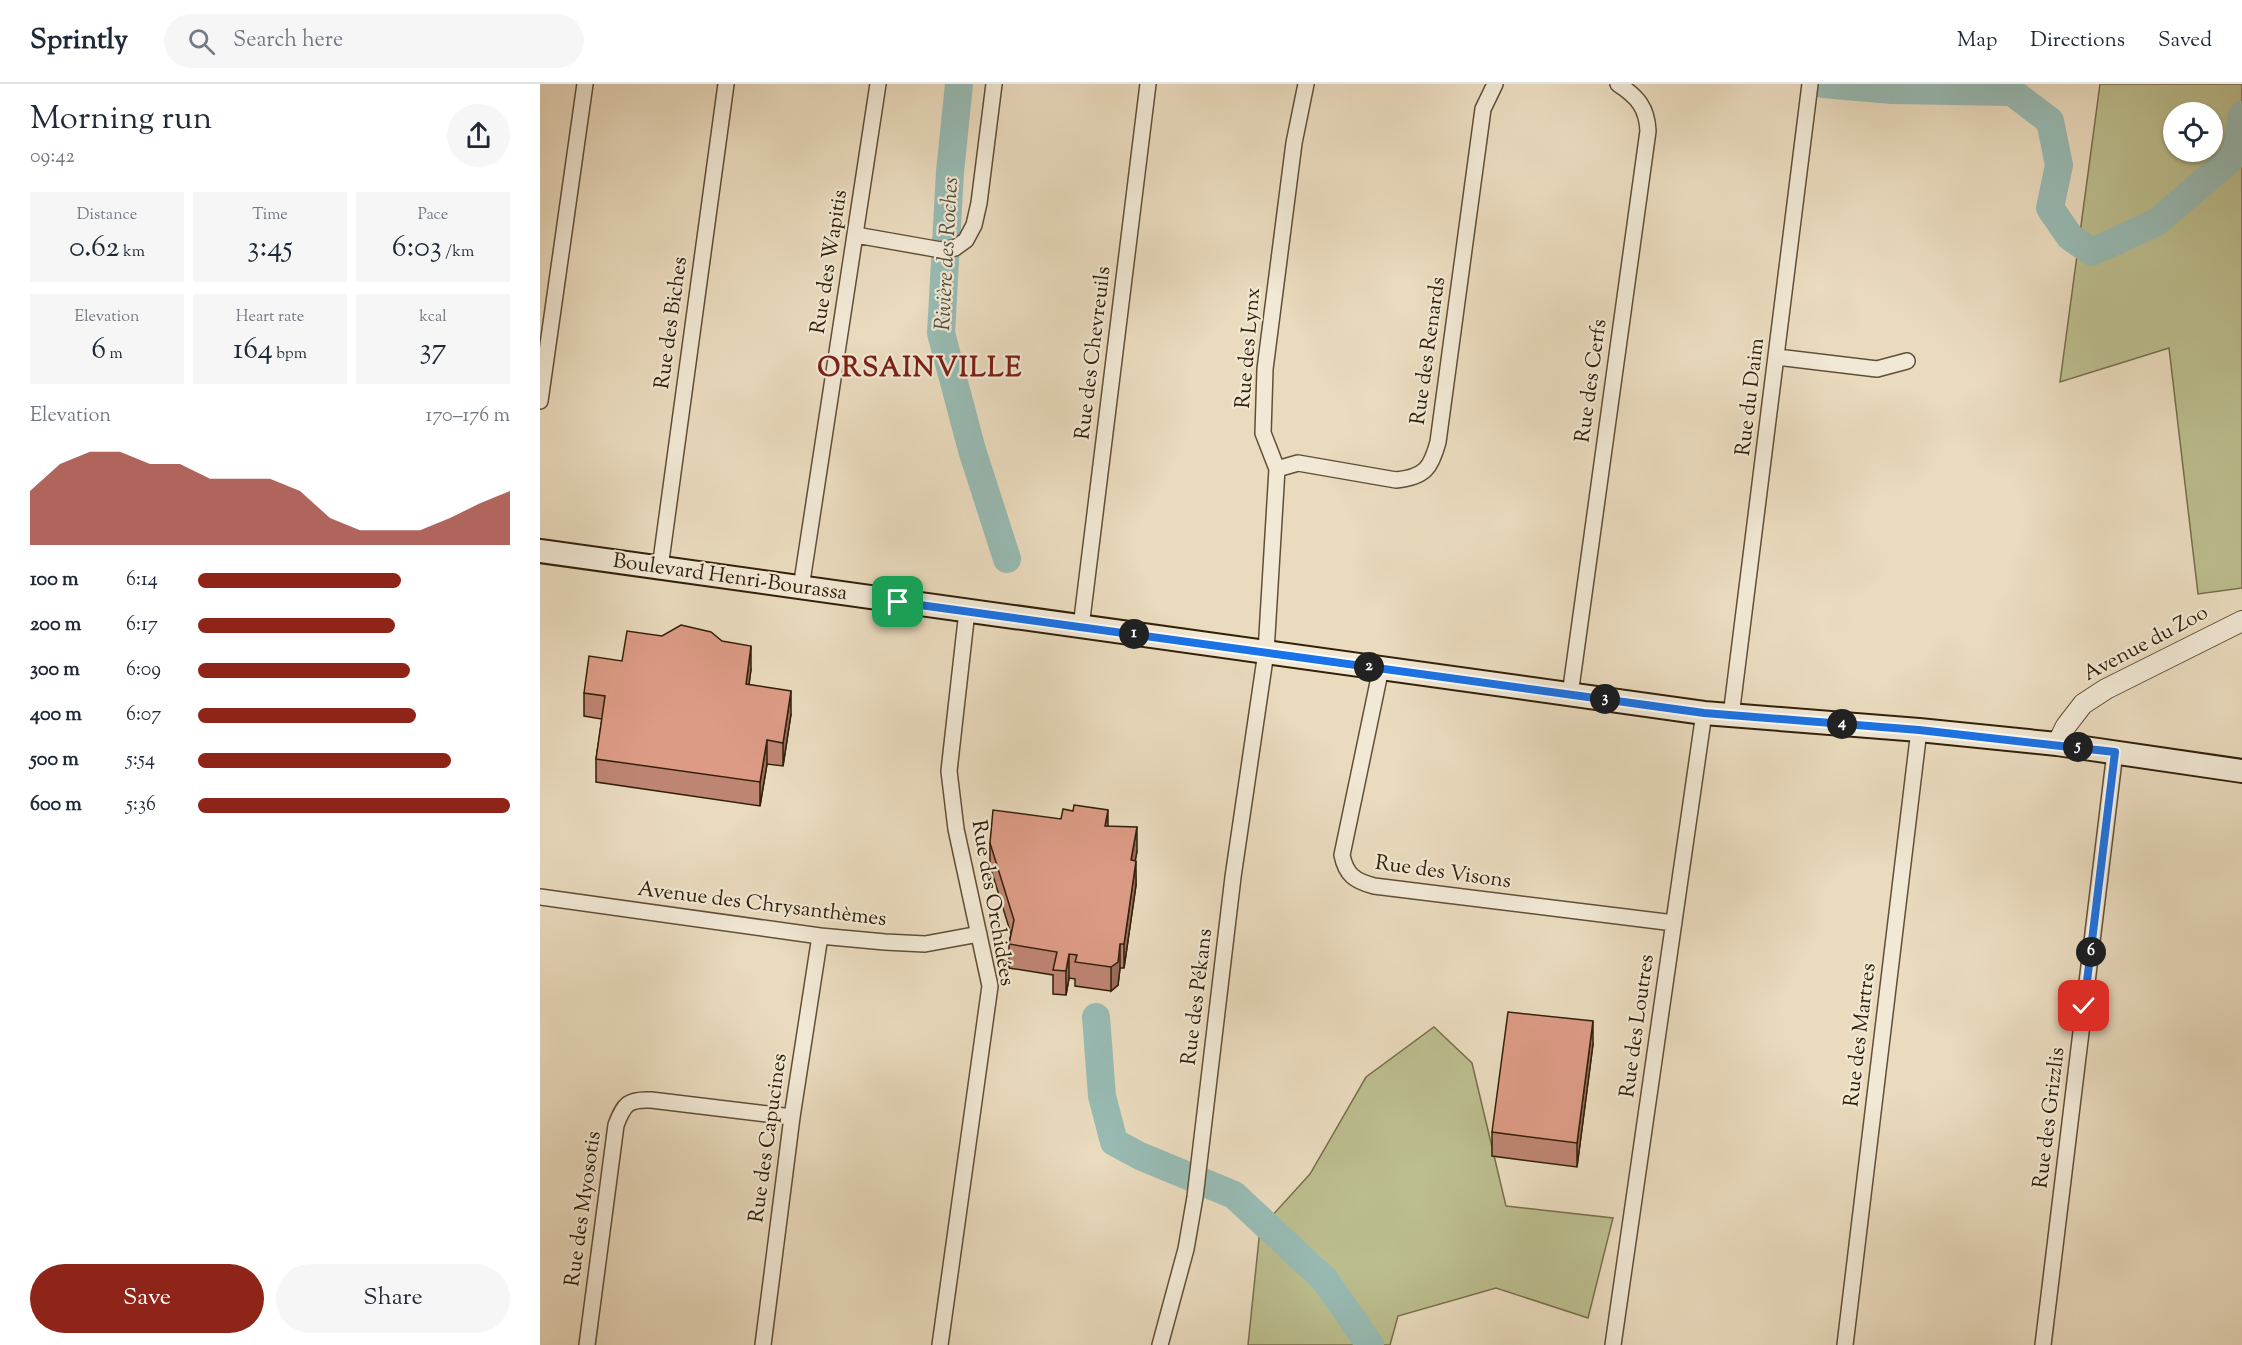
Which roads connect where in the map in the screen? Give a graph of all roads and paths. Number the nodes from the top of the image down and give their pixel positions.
1 (585, 84) edge
2 (726, 84) edge
3 (878, 84) edge
4 (994, 84) edge
5 (1148, 84) edge
6 (1306, 84) edge
7 (1495, 84) edge
8 (1618, 84) edge
9 (1810, 84) edge
10 (856, 235) junction
11 (1777, 357) junction
12 (1908, 361) dead end
13 (540, 401) edge
14 (1277, 468) junction
15 (540, 551) edge
16 (660, 568) junction
17 (801, 588) junction
18 (967, 611) junction
19 (2242, 621) edge
20 (1081, 627) junction
21 (1266, 652) junction
22 (1381, 668) junction
23 (1570, 694) junction
24 (1704, 713) junction
25 (1731, 716) junction
26 (1919, 730) junction
27 (2057, 744) junction
28 (2115, 752) junction
29 (2242, 771) edge
30 (540, 897) edge
31 (1674, 923) junction
32 (979, 934) junction
33 (820, 936) junction
34 (792, 1117) junction
35 (587, 1345) edge
36 (763, 1345) edge
37 (940, 1345) edge
38 (1160, 1345) edge
39 (1613, 1345) edge
40 (1845, 1345) edge
41 (2043, 1345) edge

1 - 13 street
2 - 16 street, Rue des Biches
3 - 10 street, Rue des Wapitis
4 - 10 street
5 - 20 street, Rue des Chevreuils
6 - 14 street, Rue des Lynx
7 - 14 street, Rue des Renards
8 - 23 street, Rue des Cerfs
9 - 11 street, Rue du Daim
10 - 17 street, Rue des Wapitis
11 - 12 street
11 - 25 street, Rue du Daim
14 - 21 street, Rue des Lynx
15 - 16 main road, Boulevard Henri-Bourassa
16 - 17 main road, Boulevard Henri-Bourassa
17 - 18 main road, Boulevard Henri-Bourassa
18 - 20 main road, Boulevard Henri-Bourassa
18 - 32 street, Rue des Orchidées
19 - 27 street, Avenue du Zoo
20 - 21 main road, Boulevard Henri-Bourassa
21 - 22 main road, Boulevard Henri-Bourassa
21 - 38 street, Rue des Pékans
22 - 23 main road, Boulevard Henri-Bourassa
22 - 31 street, Rue des Visons
23 - 24 main road, Boulevard Henri-Bourassa
24 - 25 main road, Boulevard Henri-Bourassa
24 - 31 street, Rue des Loutres
25 - 26 main road, Boulevard Henri-Bourassa
26 - 27 main road, Boulevard Henri-Bourassa
26 - 40 street, Rue des Martres
27 - 28 main road, Boulevard Henri-Bourassa
28 - 29 main road, Boulevard Henri-Bourassa
28 - 41 street, Rue des Grizzlis
30 - 33 street, Avenue des Chrysanthèmes
31 - 39 street, Rue des Loutres
32 - 33 street, Avenue des Chrysanthèmes
32 - 37 street, Rue des Orchidées
33 - 34 street, Rue des Capucines
34 - 35 street, Rue des Myosotis
34 - 36 street, Rue des Capucines

